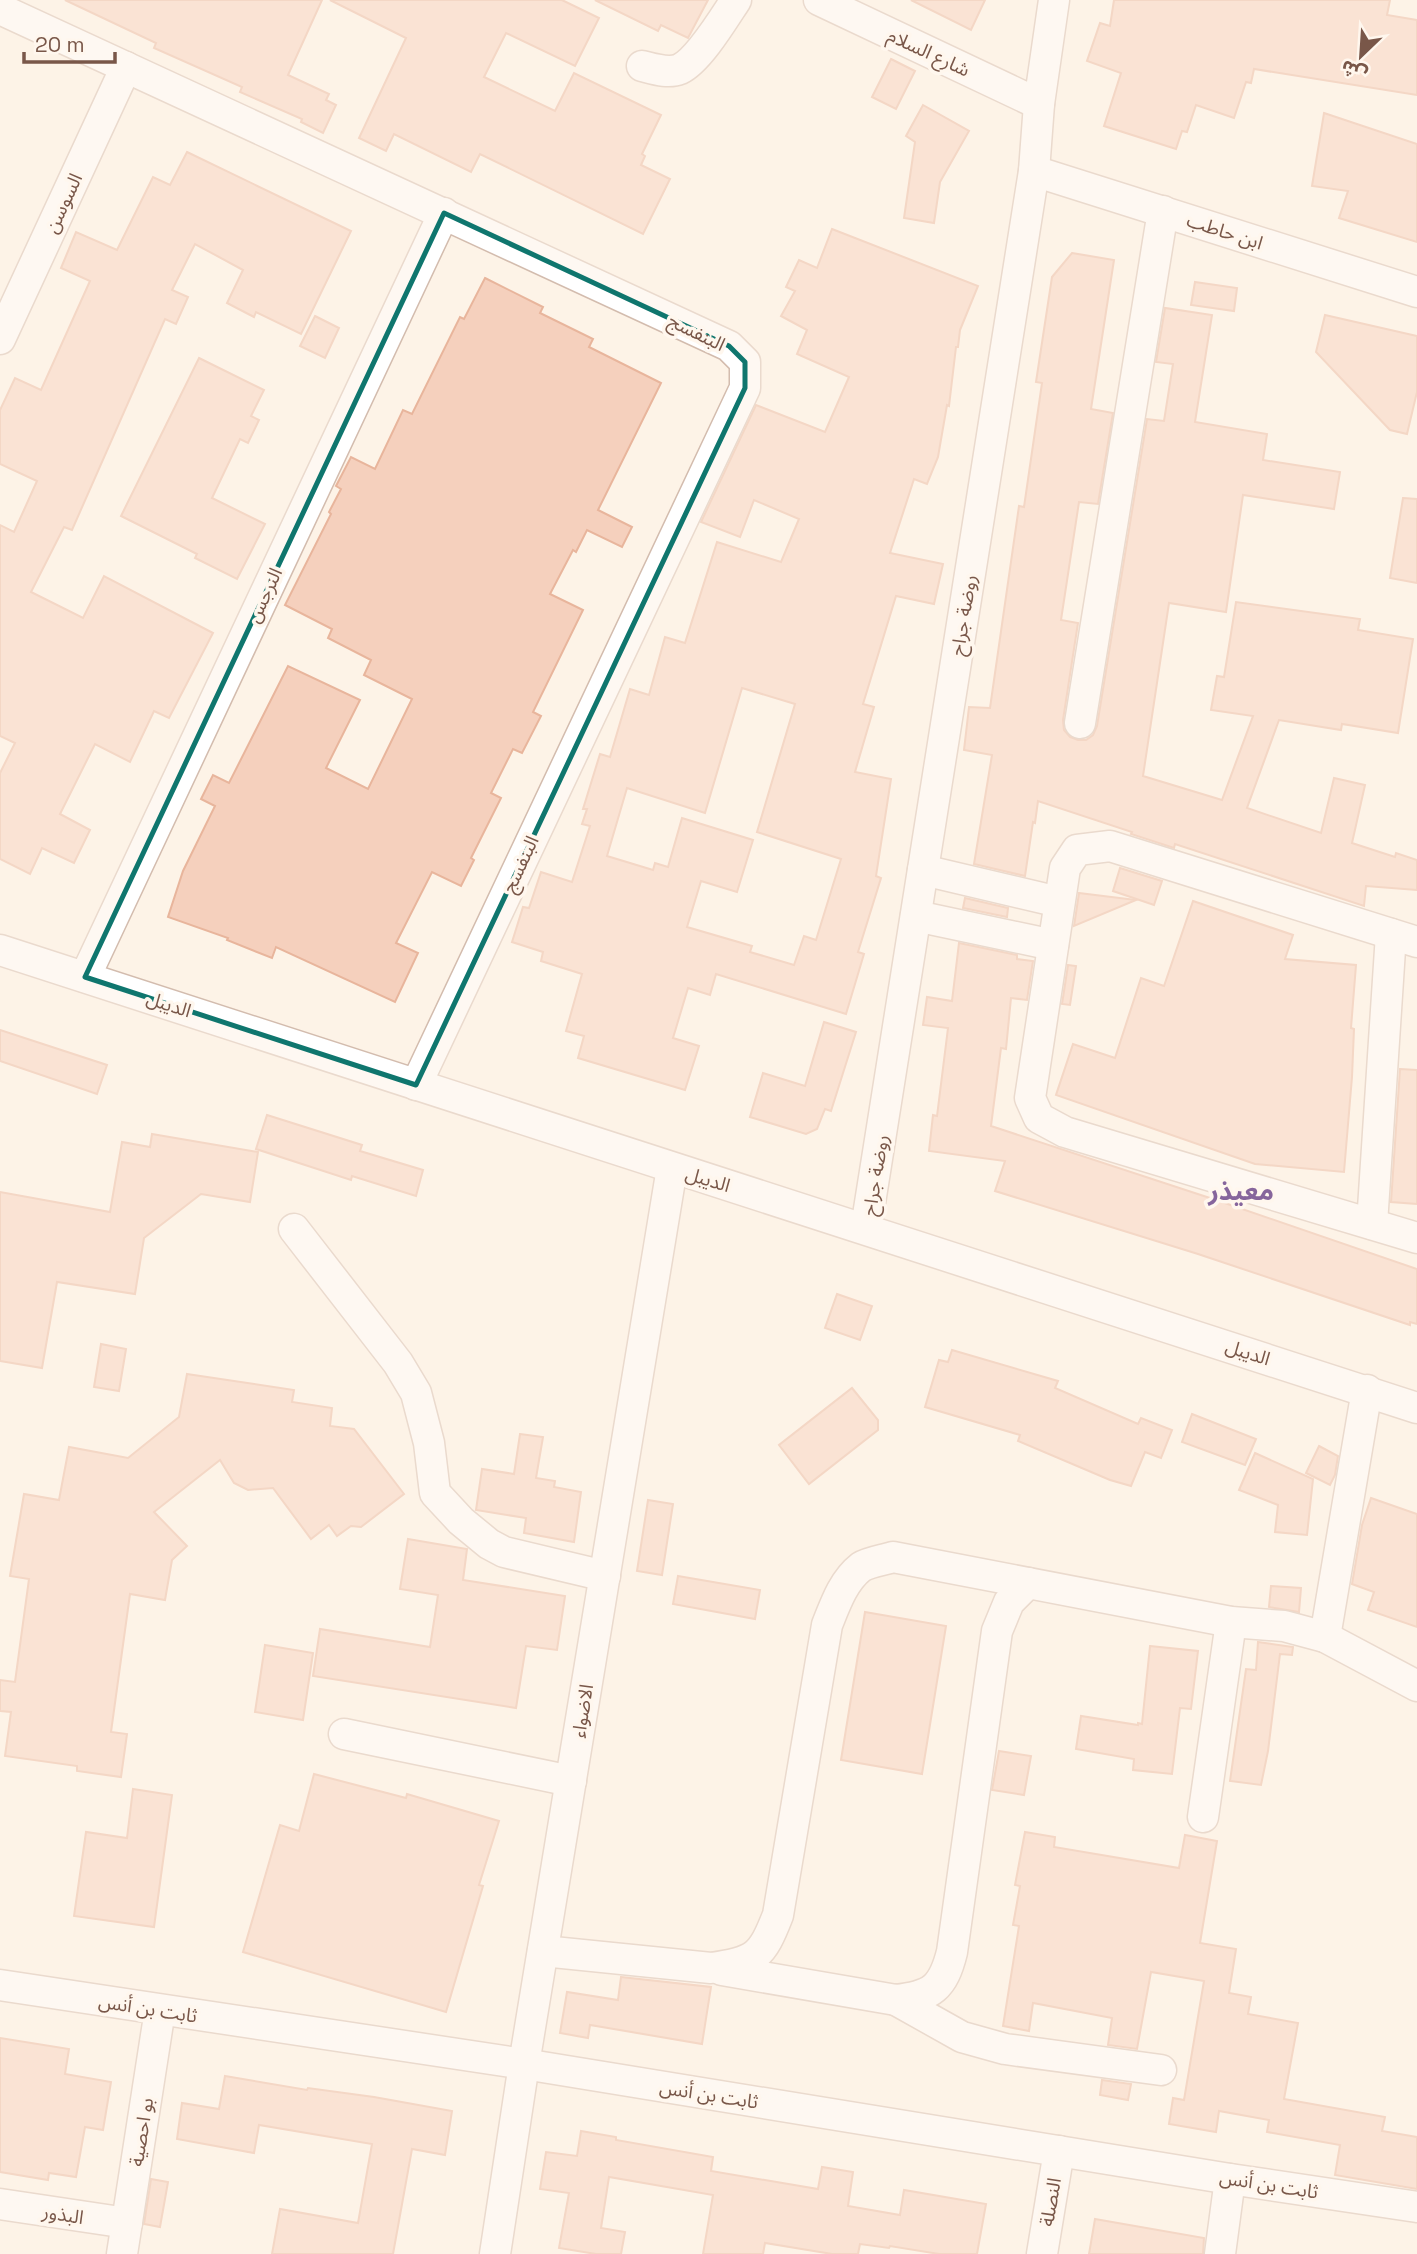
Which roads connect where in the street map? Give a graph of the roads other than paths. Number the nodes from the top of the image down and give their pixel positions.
1 (736, 0) edge
2 (819, 0) edge
3 (1054, 0) edge
4 (0, 9) edge
5 (642, 66) dead end
6 (126, 67) junction
7 (1039, 104) junction
8 (1034, 171) junction
9 (1163, 211) junction
10 (443, 213) junction
11 (1417, 292) edge
12 (0, 339) edge
13 (1080, 723) dead end
14 (923, 870) junction
15 (1059, 902) junction
16 (916, 916) junction
17 (1404, 938) edge
18 (1053, 945) junction
19 (0, 950) edge
20 (85, 977) junction
21 (416, 1085) junction
22 (672, 1168) junction
23 (1372, 1224) junction
24 (866, 1228) junction
25 (294, 1229) dead end
26 (1417, 1238) edge
27 (1367, 1390) junction
28 (1417, 1408) edge
29 (605, 1576) junction
30 (1028, 1583) junction
31 (1231, 1622) junction
32 (1325, 1637) junction
33 (1417, 1686) edge
34 (344, 1734) dead end
35 (571, 1781) junction
36 (1203, 1816) dead end
37 (543, 1951) junction
38 (712, 1968) junction
39 (0, 1985) edge
40 (896, 2000) junction
41 (160, 2010) junction
42 (524, 2064) junction
43 (1161, 2070) dead end
44 (1059, 2151) junction
45 (1230, 2179) junction
46 (0, 2204) edge
47 (1417, 2207) edge
48 (127, 2223) junction
49 (122, 2254) edge
50 (495, 2254) edge
51 (1042, 2254) edge
52 (1220, 2254) edge

1 - 5 street
2 - 7 street, شارع السلام
3 - 7 street, روضة جراح
4 - 6 street, البنفسج
6 - 10 street, البنفسج
6 - 12 street, السوسن
7 - 8 street, روضة جراح
8 - 9 street, ابن حاطب
8 - 14 street, روضة جراح
9 - 11 street, ابن حاطب
9 - 13 street
10 - 20 street, النرجس
10 - 21 street, البنفسج
14 - 15 street
14 - 16 street, روضة جراح
15 - 17 street
15 - 18 street
16 - 18 street
16 - 24 street, روضة جراح
17 - 23 street
18 - 23 street
19 - 20 street, الديبل
20 - 21 street, الديبل
21 - 22 street, الديبل
22 - 24 street, الديبل
22 - 29 street, الاضواء
23 - 26 street
24 - 27 street, الديبل
25 - 29 street
27 - 28 street, الديبل
27 - 32 street
29 - 35 street, الاضواء
30 - 31 street
30 - 38 street
30 - 40 street
31 - 32 street
31 - 36 street
32 - 33 street
34 - 35 street
35 - 37 street, الاضواء
37 - 38 street
37 - 42 street, الاضواء
38 - 40 street
39 - 41 street, ثابت بن أنس
40 - 43 street
41 - 42 street, ثابت بن أنس
41 - 48 street, بو احصية
42 - 44 street, ثابت بن أنس
42 - 50 street, الاضواء
44 - 45 street, ثابت بن أنس
44 - 51 street, النصلة
45 - 47 street, ثابت بن أنس
45 - 52 street
46 - 48 street, البذور
48 - 49 street, بو احصية

